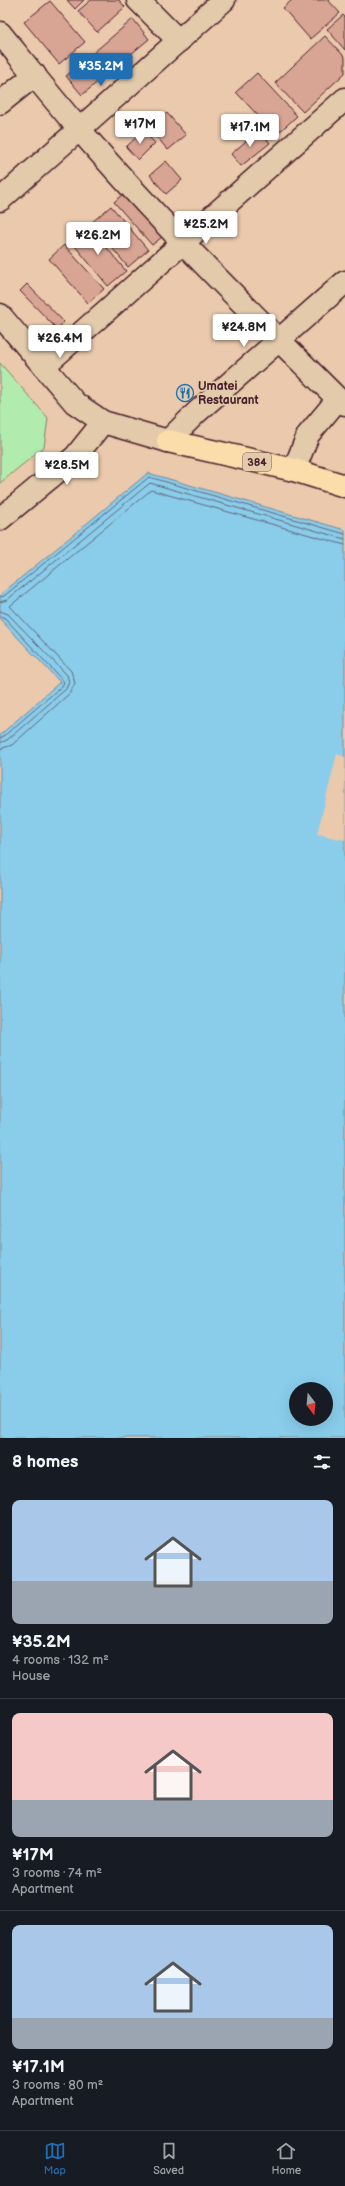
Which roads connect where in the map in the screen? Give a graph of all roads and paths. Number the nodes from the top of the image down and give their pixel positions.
1 (138, 0) edge
2 (224, 0) edge
3 (0, 33) edge
4 (179, 40) junction
5 (35, 75) junction
6 (345, 99) edge
7 (0, 103) edge
8 (79, 129) junction
9 (0, 200) edge
10 (183, 242) junction
11 (345, 282) edge
12 (0, 315) edge
13 (279, 341) junction
14 (44, 366) junction
15 (342, 402) edge
16 (103, 422) junction
17 (168, 441) junction
18 (294, 470) junction
19 (345, 486) edge
20 (0, 519) edge

1 - 4 street
2 - 4 street
3 - 5 street
4 - 8 street
5 - 7 street
5 - 8 street
6 - 10 street
8 - 9 street
8 - 10 street
10 - 13 street
10 - 14 street
11 - 13 street
12 - 14 street
13 - 15 street
13 - 17 street
14 - 16 street
15 - 18 street
16 - 17 street
16 - 20 street
17 - 18 highway, 384
18 - 19 highway, 384

